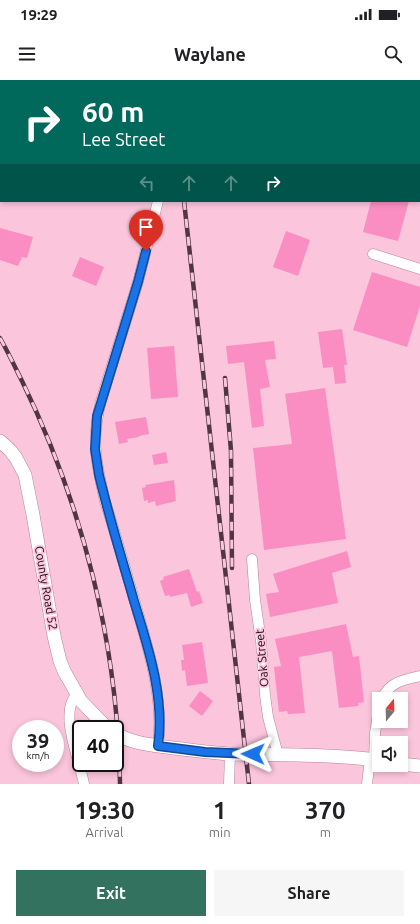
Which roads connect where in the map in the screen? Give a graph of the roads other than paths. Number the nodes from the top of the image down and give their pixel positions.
1 (158, 202) edge
2 (373, 254) dead end
3 (420, 269) edge
4 (0, 441) edge
5 (252, 559) dead end
6 (420, 676) edge
7 (386, 692) edge
8 (77, 694) junction
9 (98, 720) edge
10 (124, 738) edge
11 (158, 746) junction
12 (230, 754) junction
13 (278, 755) junction
14 (372, 760) edge
15 (408, 765) edge
16 (420, 766) edge
17 (372, 767) edge
18 (83, 779) edge
19 (230, 784) edge
20 (367, 784) edge

1 - 11 street
2 - 3 street
4 - 8 street, County Road 52
5 - 13 street, Oak Street
6 - 7 street
8 - 9 street, County Road 52
8 - 18 street
10 - 11 street
11 - 12 street
12 - 13 street
12 - 19 street
13 - 14 street
15 - 16 street
17 - 20 street

